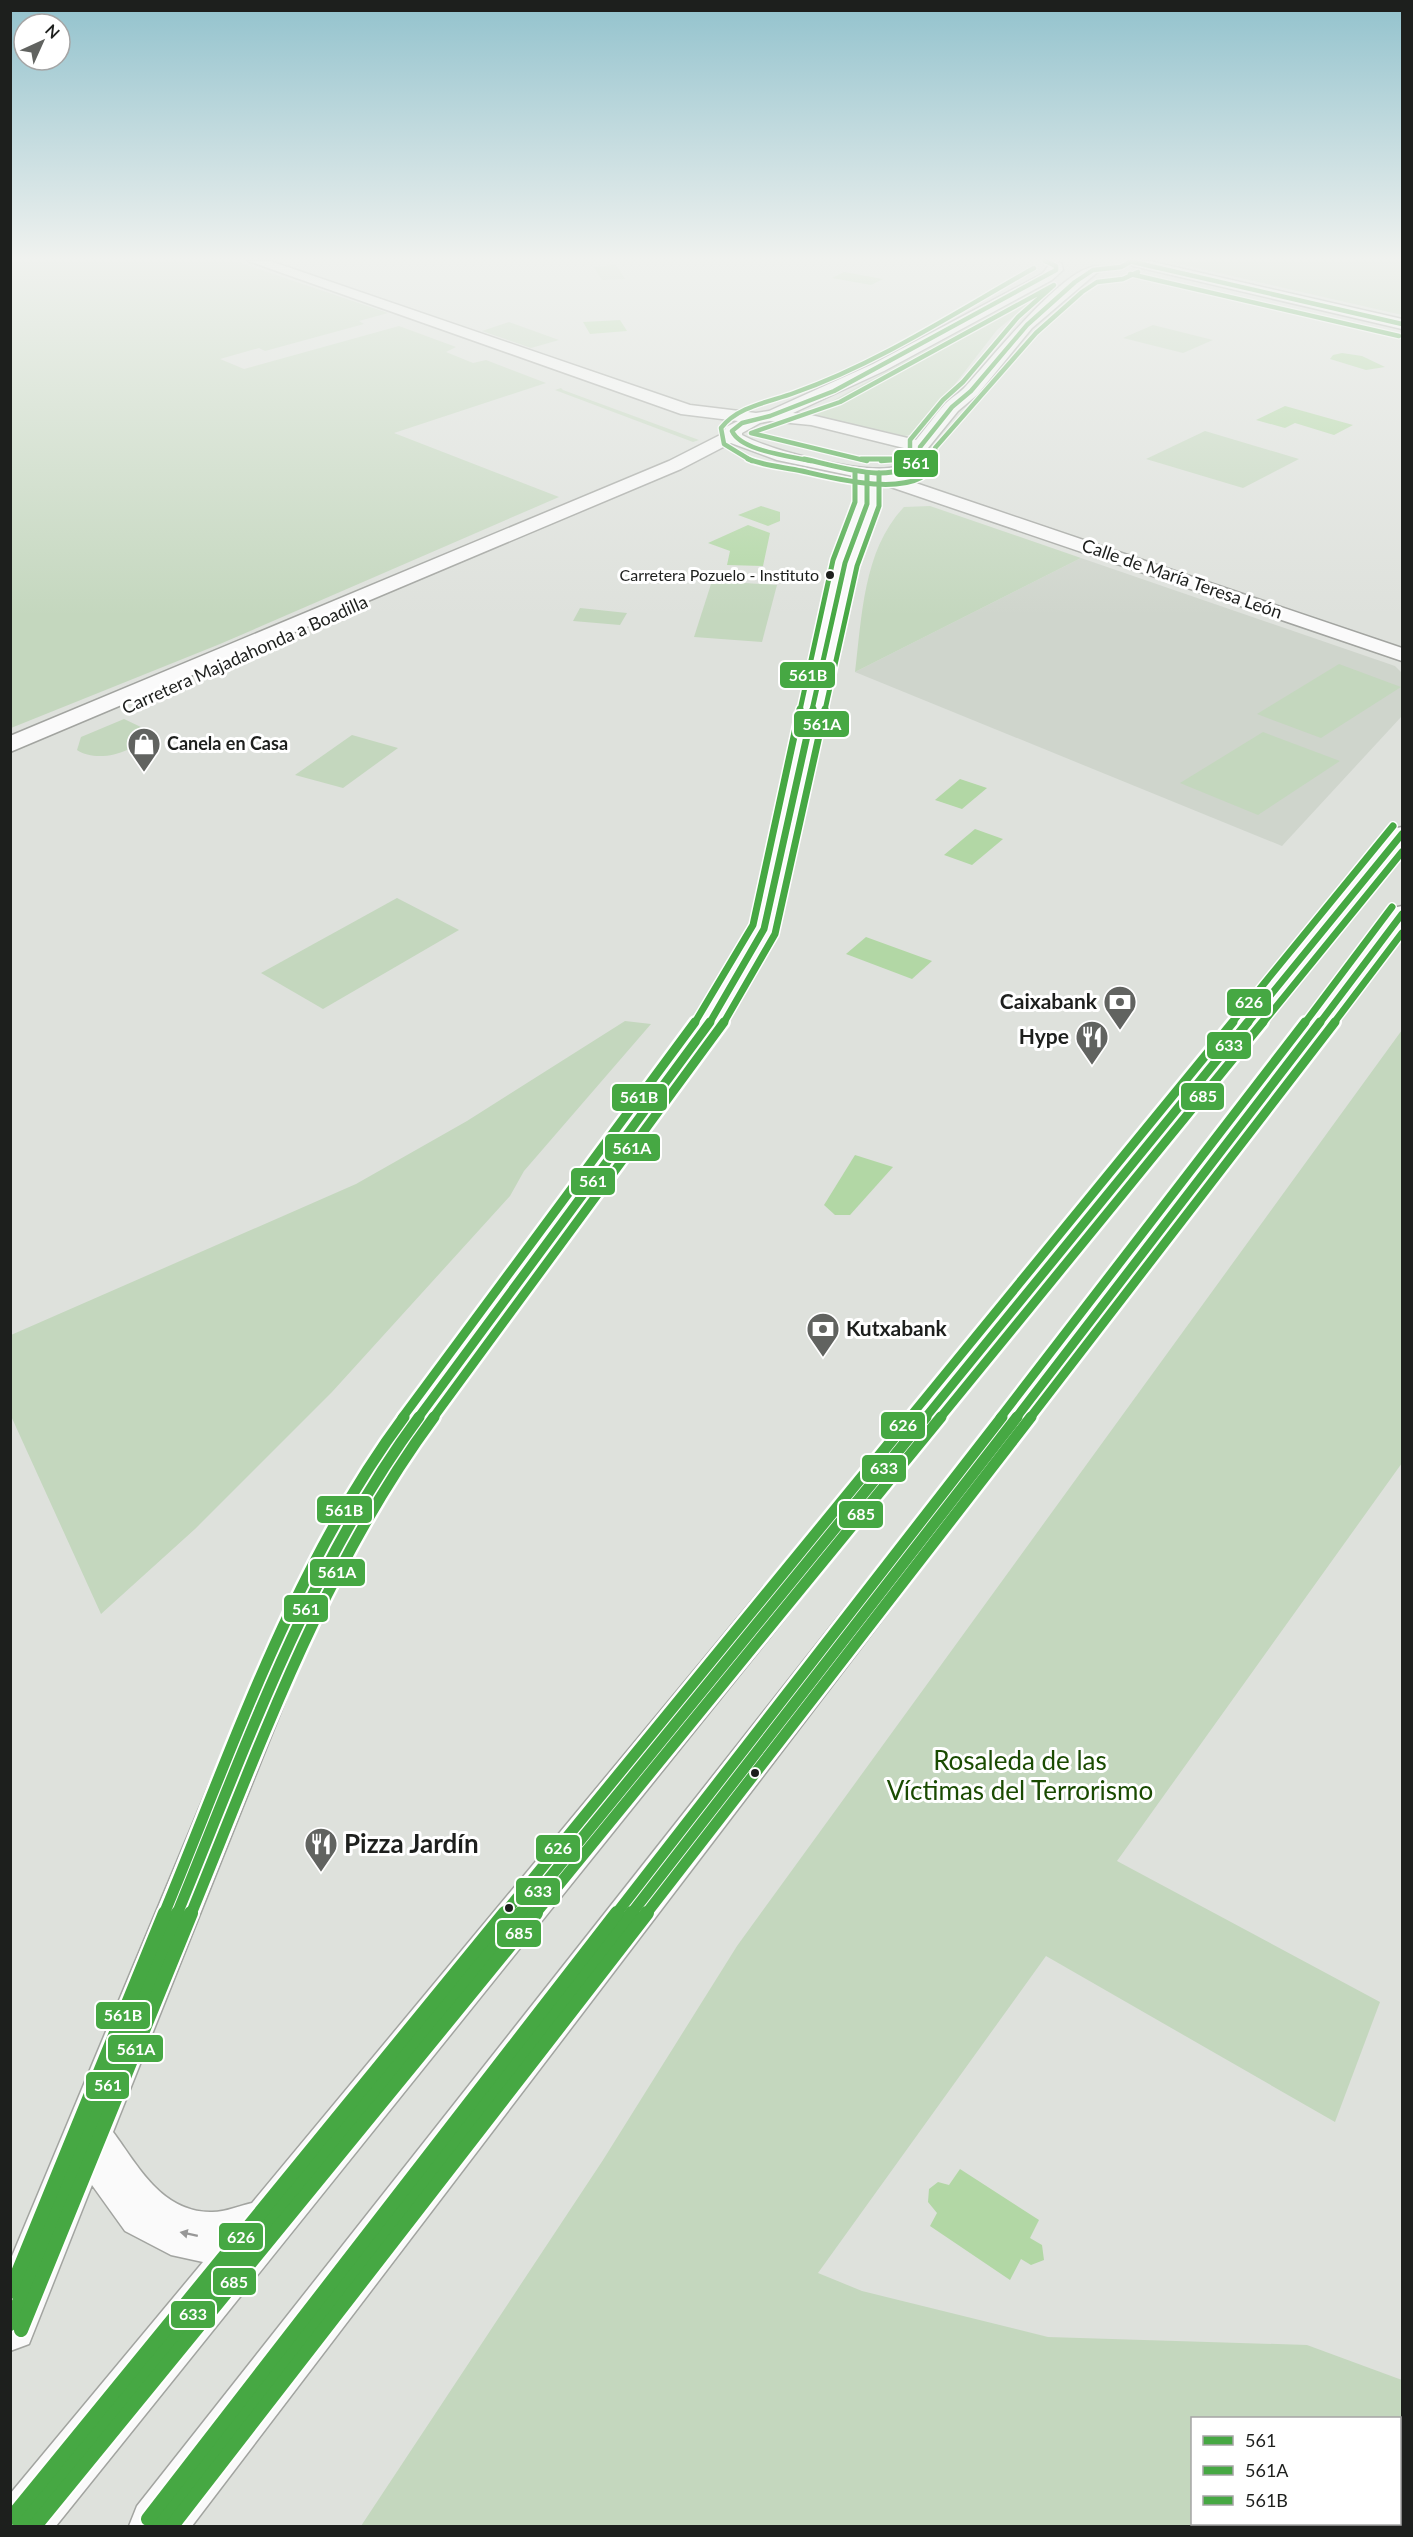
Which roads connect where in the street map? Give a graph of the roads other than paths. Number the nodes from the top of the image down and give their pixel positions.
1 (598, 379) edge
2 (855, 379) edge
3 (981, 379) edge
4 (687, 410) junction
5 (763, 417) junction
6 (732, 433) junction
7 (920, 447) junction
8 (754, 448) junction
9 (675, 465) junction
10 (912, 468) junction
11 (868, 484) junction
12 (932, 495) junction
13 (962, 504) junction
14 (456, 559) junction
15 (1402, 655) edge
16 (18, 749) edge
17 (10, 759) edge
18 (1402, 834) edge
19 (1402, 914) edge
20 (88, 2139) junction
21 (267, 2226) junction
22 (10, 2325) edge
23 (20, 2526) edge
24 (157, 2526) edge

1 - 4 street
2 - 5 street
3 - 7 street
4 - 5 street
4 - 6 street
5 - 6 street, Carretera Majadahonda a Boadilla
5 - 7 street
6 - 8 street
6 - 9 street, Carretera Majadahonda a Boadilla
7 - 10 street
8 - 9 street, Carretera Majadahonda a Boadilla
8 - 11 street
9 - 14 street, Carretera Majadahonda a Boadilla
10 - 11 street
10 - 13 street, Calle de María Teresa León
11 - 12 street, Calle de María Teresa León
11 - 12 street
11 - 20 street
12 - 13 street, Calle de María Teresa León
13 - 15 street, Calle de María Teresa León
14 - 16 street, Carretera Majadahonda a Boadilla
14 - 16 street, Carretera Majadahonda a Boadilla
16 - 17 street, Carretera Majadahonda a Boadilla
18 - 21 street
19 - 24 street
21 -> 20 street
20 - 22 street
21 - 23 street

